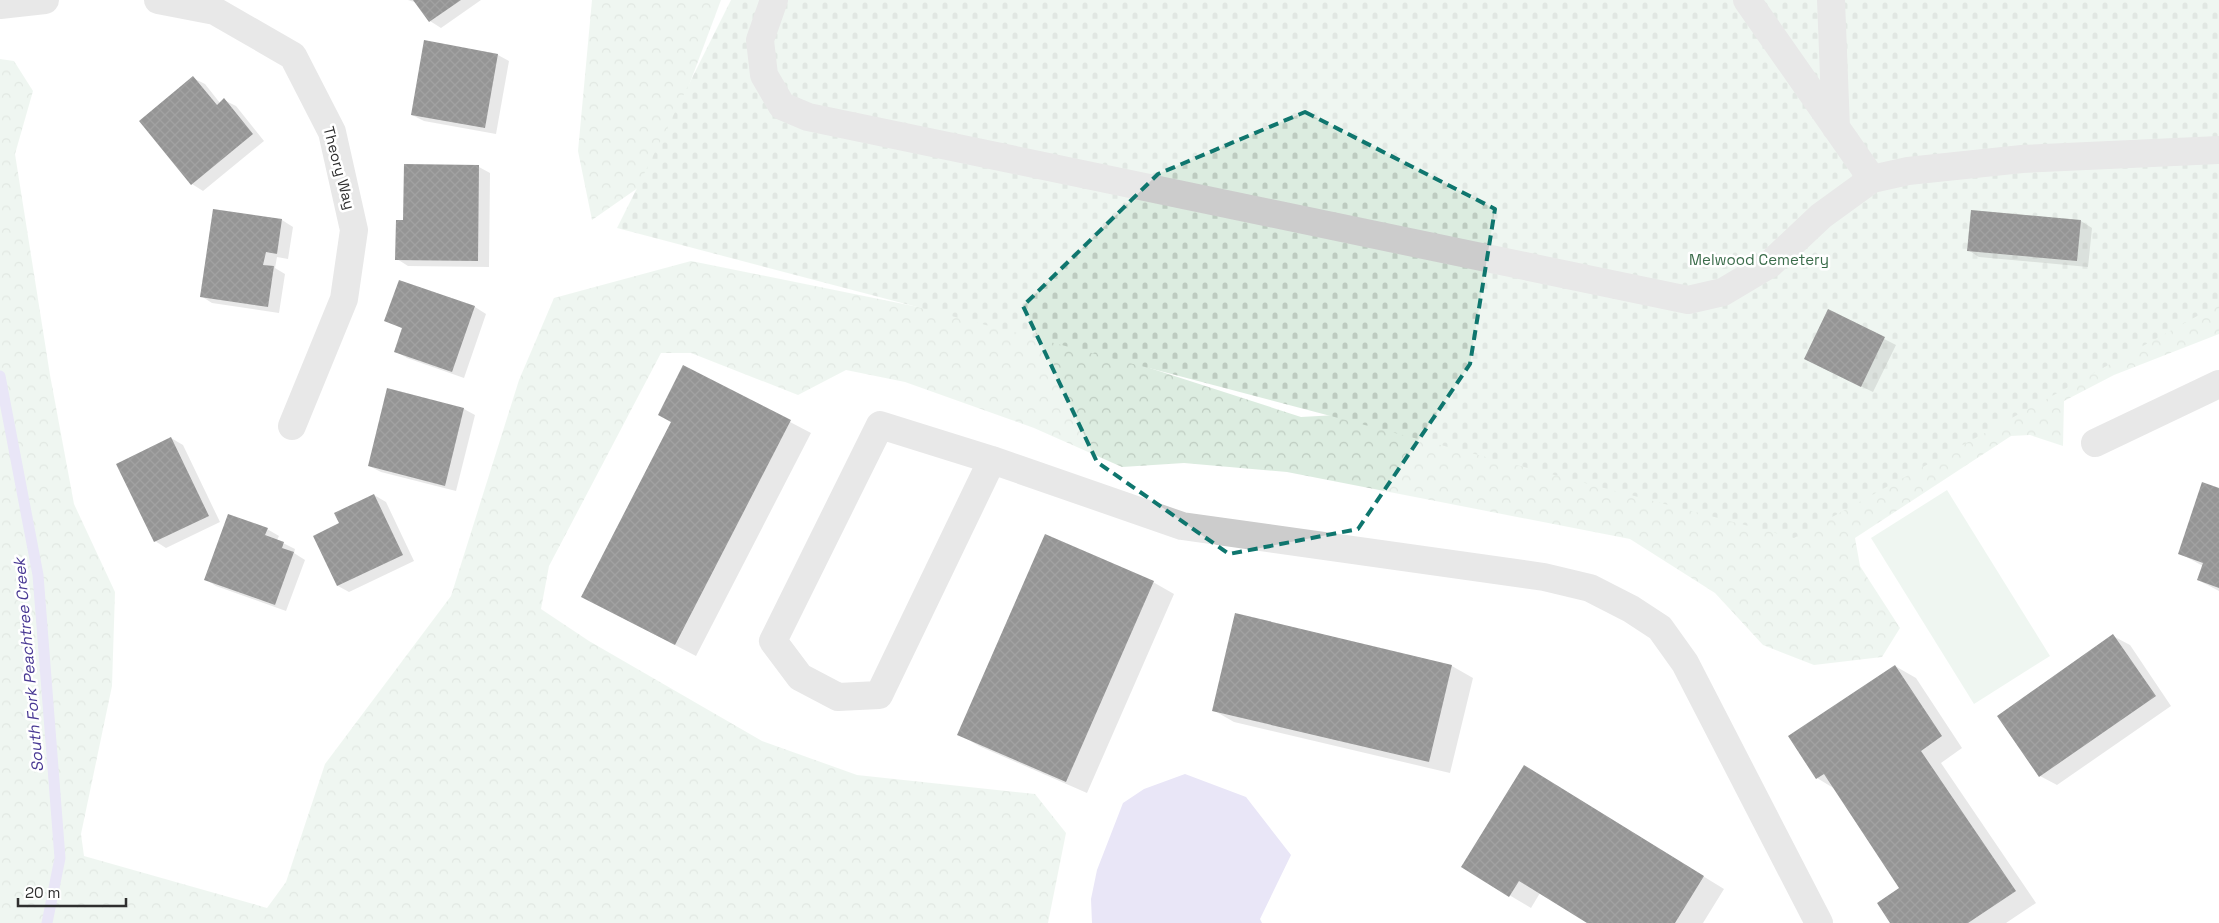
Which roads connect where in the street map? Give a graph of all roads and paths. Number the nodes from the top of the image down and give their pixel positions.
1 (45, 0) edge
2 (158, 0) edge
3 (774, 0) edge
4 (1747, 0) edge
5 (1830, 0) edge
6 (0, 5) edge
7 (1836, 128) junction
8 (2219, 150) edge
9 (1872, 179) junction
10 (2219, 384) edge
11 (292, 426) dead end
12 (2095, 443) dead end
13 (992, 460) junction
14 (1819, 923) edge

1 - 6 street
2 - 11 street, Theory Way
3 - 9 street
4 - 7 street
5 - 7 street
7 - 9 street
8 - 9 street
10 - 12 street
13 - 13 street
13 - 14 street

